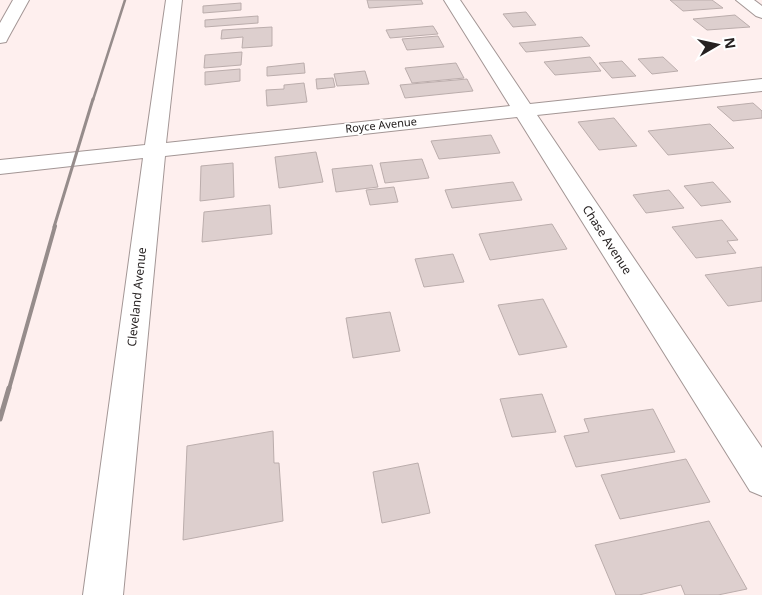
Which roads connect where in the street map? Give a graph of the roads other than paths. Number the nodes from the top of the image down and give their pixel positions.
1 (21, 0) edge
2 (174, 0) edge
3 (452, 0) edge
4 (744, 0) edge
5 (762, 13) edge
6 (5, 22) edge
7 (0, 38) edge
8 (762, 85) edge
9 (523, 110) junction
10 (154, 148) junction
11 (0, 167) edge
12 (762, 479) edge
13 (103, 595) edge

1 - 6 street
2 - 10 street, Cleveland Avenue
3 - 9 street, Chase Avenue
4 - 5 street
6 - 7 street
8 - 9 street, Royce Avenue
9 - 10 street, Royce Avenue
9 - 12 street, Chase Avenue
10 - 11 street, Royce Avenue
10 - 13 street, Cleveland Avenue

